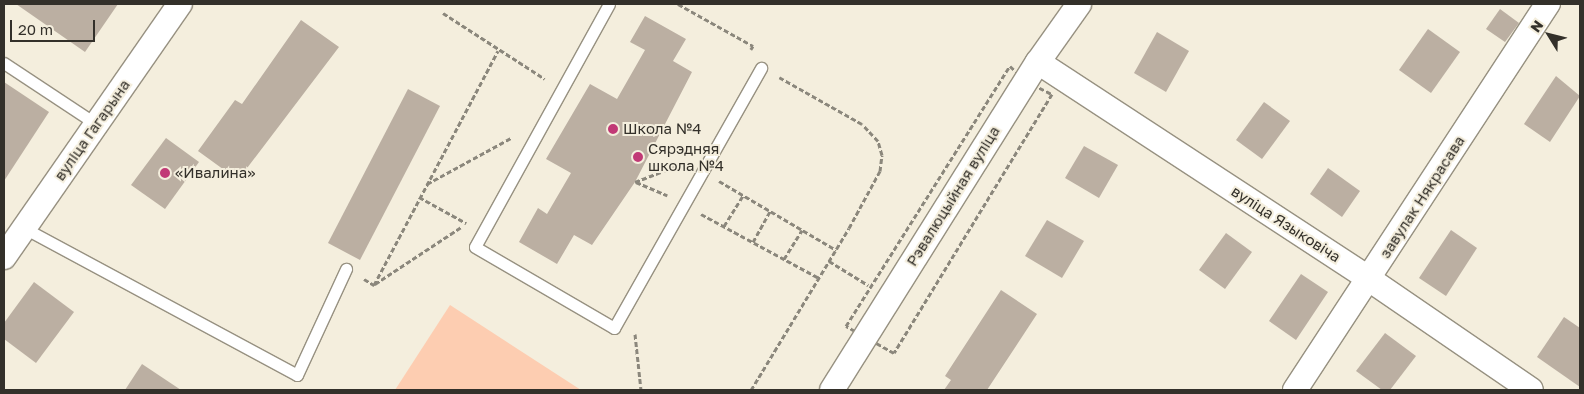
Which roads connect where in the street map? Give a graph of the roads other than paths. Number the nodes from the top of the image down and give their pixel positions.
1 (180, 4) edge
2 (609, 4) edge
3 (1079, 4) edge
4 (1548, 4) edge
5 (1038, 62) junction
6 (4, 64) edge
7 (762, 68) road end
8 (96, 124) junction
9 (24, 228) junction
10 (4, 257) edge
11 (346, 269) road end
12 (1369, 279) junction
13 (832, 390) edge
14 (1295, 390) edge
15 (1531, 390) edge

1 - 8 street, вуліца Гагарына
2 - 7 lane
3 - 5 street, Рэвалюцыйная вуліца
4 - 12 street, завулак Някрасава
5 - 12 street, вуліца Языковіча
5 - 13 street, Рэвалюцыйная вуліца
6 - 8 lane
8 - 9 street, вуліца Гагарына
9 - 10 street, вуліца Гагарына
9 - 11 lane
12 - 14 street, завулак Някрасава
12 - 15 street, вуліца Языковіча

